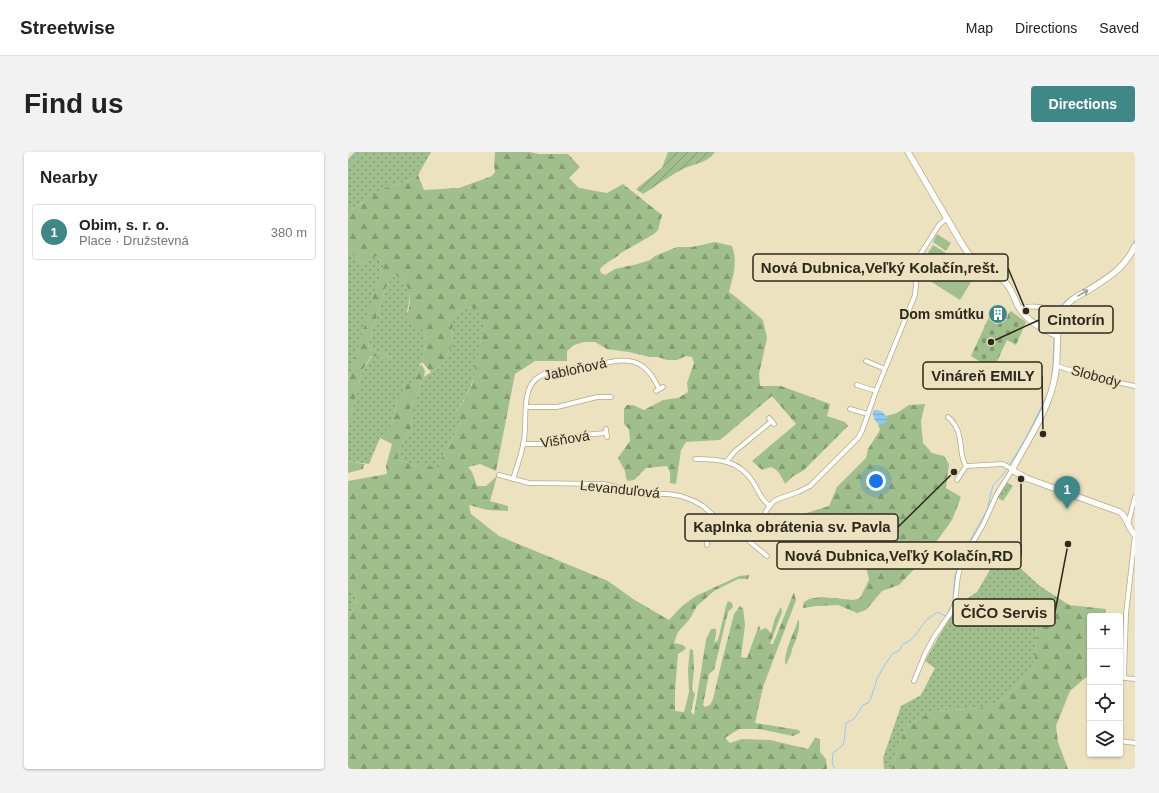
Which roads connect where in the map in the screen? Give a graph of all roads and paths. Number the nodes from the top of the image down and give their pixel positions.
1 (908, 152) edge
2 (947, 218) junction
3 (1135, 246) edge
4 (1019, 308) junction
5 (1057, 311) dead end
6 (1055, 334) junction
7 (866, 361) dead end
8 (1057, 366) junction
9 (885, 369) junction
10 (857, 386) dead end
11 (1135, 386) edge
12 (659, 389) dead end
13 (876, 391) junction
14 (611, 397) dead end
15 (526, 407) junction
16 (850, 408) dead end
17 (868, 414) junction
18 (948, 417) dead end
19 (772, 421) dead end
20 (606, 433) dead end
21 (523, 444) junction
22 (695, 460) dead end
23 (727, 461) junction
24 (966, 466) junction
25 (1010, 468) junction
26 (499, 475) dead end
27 (513, 479) junction
28 (957, 480) dead end
29 (1135, 497) edge
30 (769, 505) junction
31 (1131, 513) junction
32 (1123, 515) junction
33 (713, 516) junction
34 (1128, 524) junction
35 (747, 535) junction
36 (1135, 535) edge
37 (707, 545) dead end
38 (767, 556) dead end
39 (1135, 679) edge
40 (914, 681) dead end
41 (1123, 741) edge
42 (1135, 743) edge

1 - 2 street
2 - 4 street
2 - 9 street
6 -> 3 street, Slobody
4 - 5 street
4 - 6 street
6 - 8 street, Slobody
7 - 9 street
8 - 11 street, Slobody
8 - 25 street, Slobody
9 - 13 street
10 - 13 street
12 - 15 street, Jabloňová
13 - 17 street
14 - 15 street
15 - 21 street, Jabloňová
16 - 17 street
17 - 30 street
18 - 24 street
19 - 23 street
20 - 21 street, Višňová
21 - 27 street, Jabloňová
22 - 23 street
23 - 30 street
24 - 25 street
24 - 28 street
25 - 32 street
25 - 40 street, Slobody
26 - 27 street, Levanduľová
27 - 33 street, Levanduľová
29 - 31 street
30 - 35 street
31 - 32 street
31 - 34 street
32 - 34 street
33 - 35 street, Levanduľová
33 - 37 street
34 - 36 street
35 - 38 street
36 - 39 street
41 - 42 street

